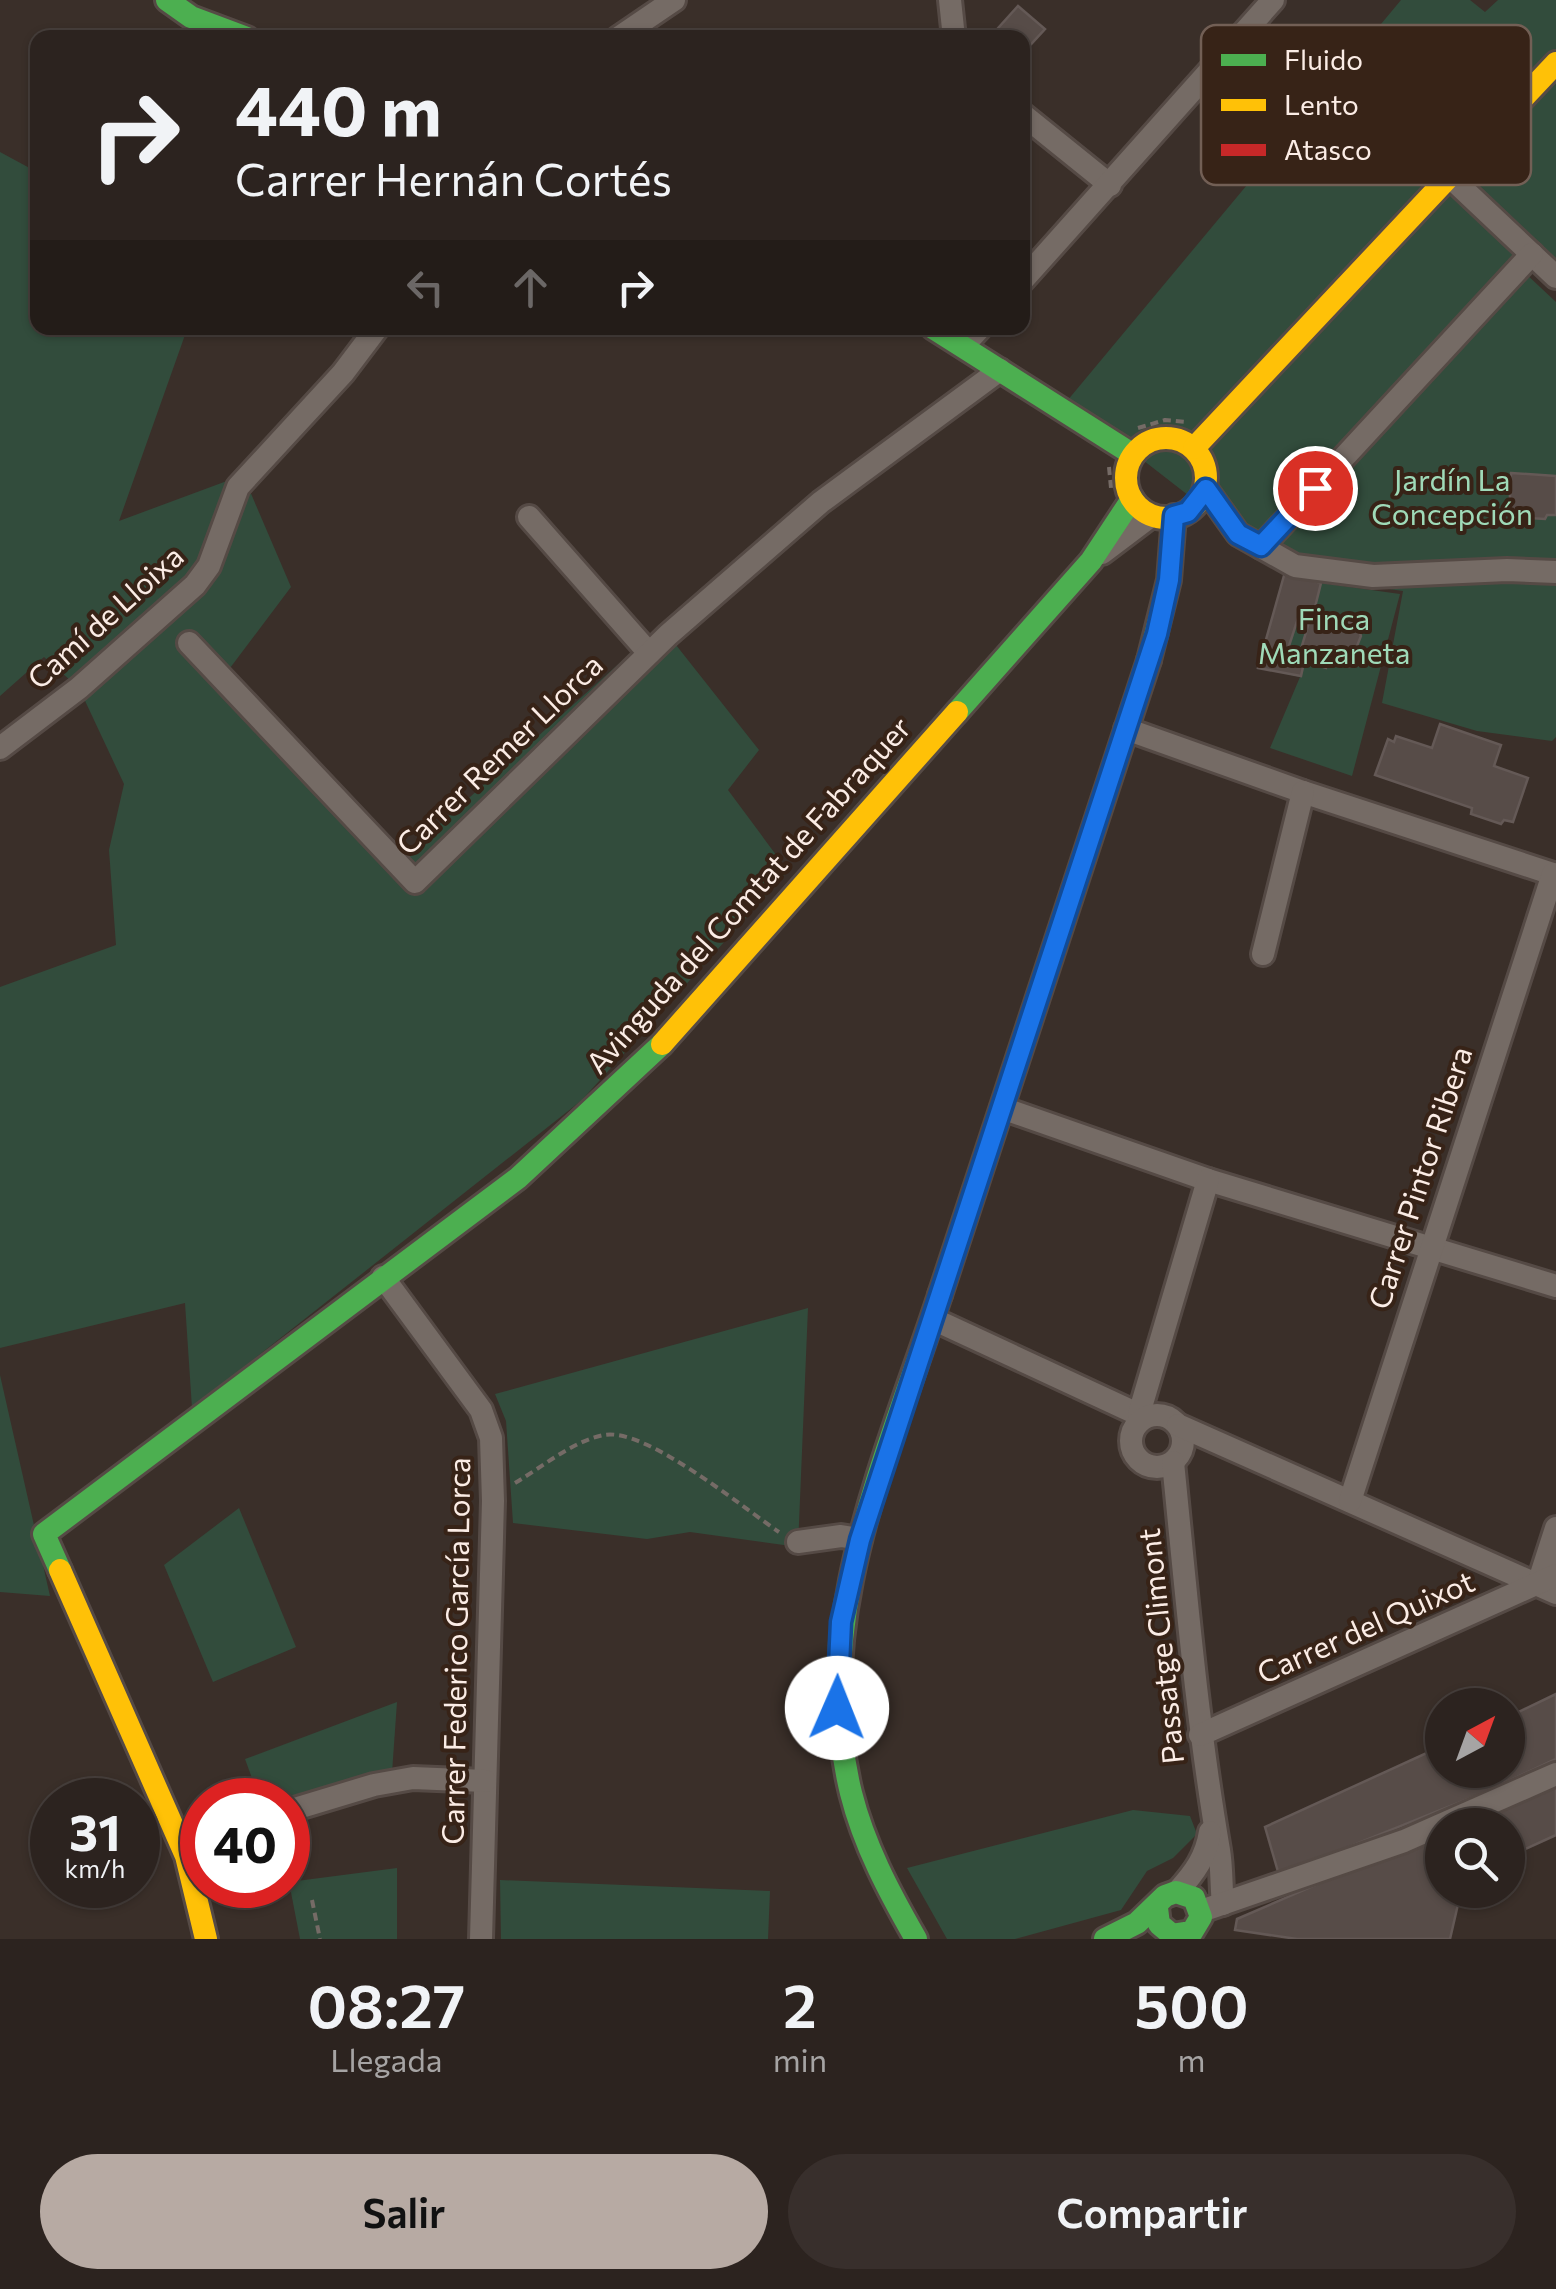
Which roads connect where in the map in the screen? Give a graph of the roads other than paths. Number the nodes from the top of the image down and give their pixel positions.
1 (167, 0) edge
2 (674, 0) edge
3 (950, 0) edge
4 (1272, 0) edge
5 (1250, 25) edge
6 (225, 30) edge
7 (630, 30) edge
8 (953, 30) edge
9 (1556, 63) edge
10 (1201, 81) edge
11 (1531, 89) edge
12 (1030, 120) edge
13 (1110, 185) junction
14 (1439, 185) edge
15 (1459, 185) edge
16 (1532, 254) junction
17 (1030, 272) edge
18 (1556, 277) edge
19 (371, 335) edge
20 (944, 335) edge
21 (973, 335) edge
22 (962, 346) junction
23 (1000, 370) junction
24 (1194, 448) junction
25 (1132, 454) junction
26 (1206, 489) junction
27 (1132, 499) junction
28 (1163, 516) junction
29 (530, 517) dead end
30 (1261, 546) junction
31 (1091, 561) junction
32 (1556, 572) edge
33 (188, 643) dead end
34 (649, 653) junction
35 (1126, 729) junction
36 (0, 748) edge
37 (1304, 792) junction
38 (1554, 875) edge
39 (1263, 954) dead end
40 (1002, 1108) junction
41 (1208, 1180) junction
42 (1429, 1247) junction
43 (383, 1278) junction
44 (1556, 1286) edge
45 (933, 1318) junction
46 (1141, 1416) junction
47 (1178, 1425) junction
48 (1173, 1462) junction
49 (1350, 1501) junction
50 (1556, 1528) edge
51 (860, 1540) junction
52 (798, 1542) road end
53 (1550, 1584) edge
54 (1200, 1735) junction
55 (1556, 1774) edge
56 (484, 1780) junction
57 (310, 1804) edge
58 (1212, 1823) junction
59 (1178, 1891) junction
60 (1157, 1908) junction
61 (1194, 1927) edge
62 (1111, 1937) edge
63 (206, 1939) edge
64 (481, 1939) edge
65 (916, 1939) edge

1 - 6 street
2 - 7 street
3 - 8 street
4 - 5 street
9 - 11 street
10 - 13 street
12 - 13 street
13 - 17 street
14 - 24 street
15 - 16 street
16 - 18 street
16 - 30 street
19 - 36 street, Camí de Lloixa
20 - 22 street
21 - 22 street
22 - 23 street
23 - 25 street
23 - 34 street, Carrer Remer Llorca
24 - 25 street
24 - 26 street
25 - 27 street
26 - 28 street
26 - 30 street
27 - 28 street
27 - 31 street, Avinguda del Comtat de Fabraquer
28 - 31 street, Avinguda del Comtat de Fabraquer
28 - 35 street
29 - 34 street, Carrer Remer Llorca
30 - 32 street
31 - 43 street, Avinguda del Comtat de Fabraquer
33 - 34 street, Carrer Remer Llorca
35 - 37 street
35 - 40 street
37 - 38 street
37 - 39 street
38 - 42 street, Carrer Pintor Ribera
40 - 41 street
40 - 45 street
41 - 42 street
41 - 46 street
42 - 44 street
42 - 49 street, Carrer Pintor Ribera
43 - 56 street, Carrer Federico García Lorca
43 - 63 street, Avinguda del Comtat de Fabraquer
45 - 46 street
45 - 51 street
46 - 47 street
46 - 48 street
47 - 48 street
47 - 49 street
48 - 54 street, Passatge Climont
49 - 53 street
50 - 53 street
51 - 52 street
51 - 65 street
53 - 54 street, Carrer del Quixot
54 - 58 street, Passatge Climont
55 - 61 street
56 - 57 street
56 - 64 street, Carrer Federico García Lorca
58 - 59 street, Passatge Climont
58 - 61 street, Passatge Climont
59 - 60 street
59 - 61 street
60 - 61 street
60 - 62 street
61 - 62 street

